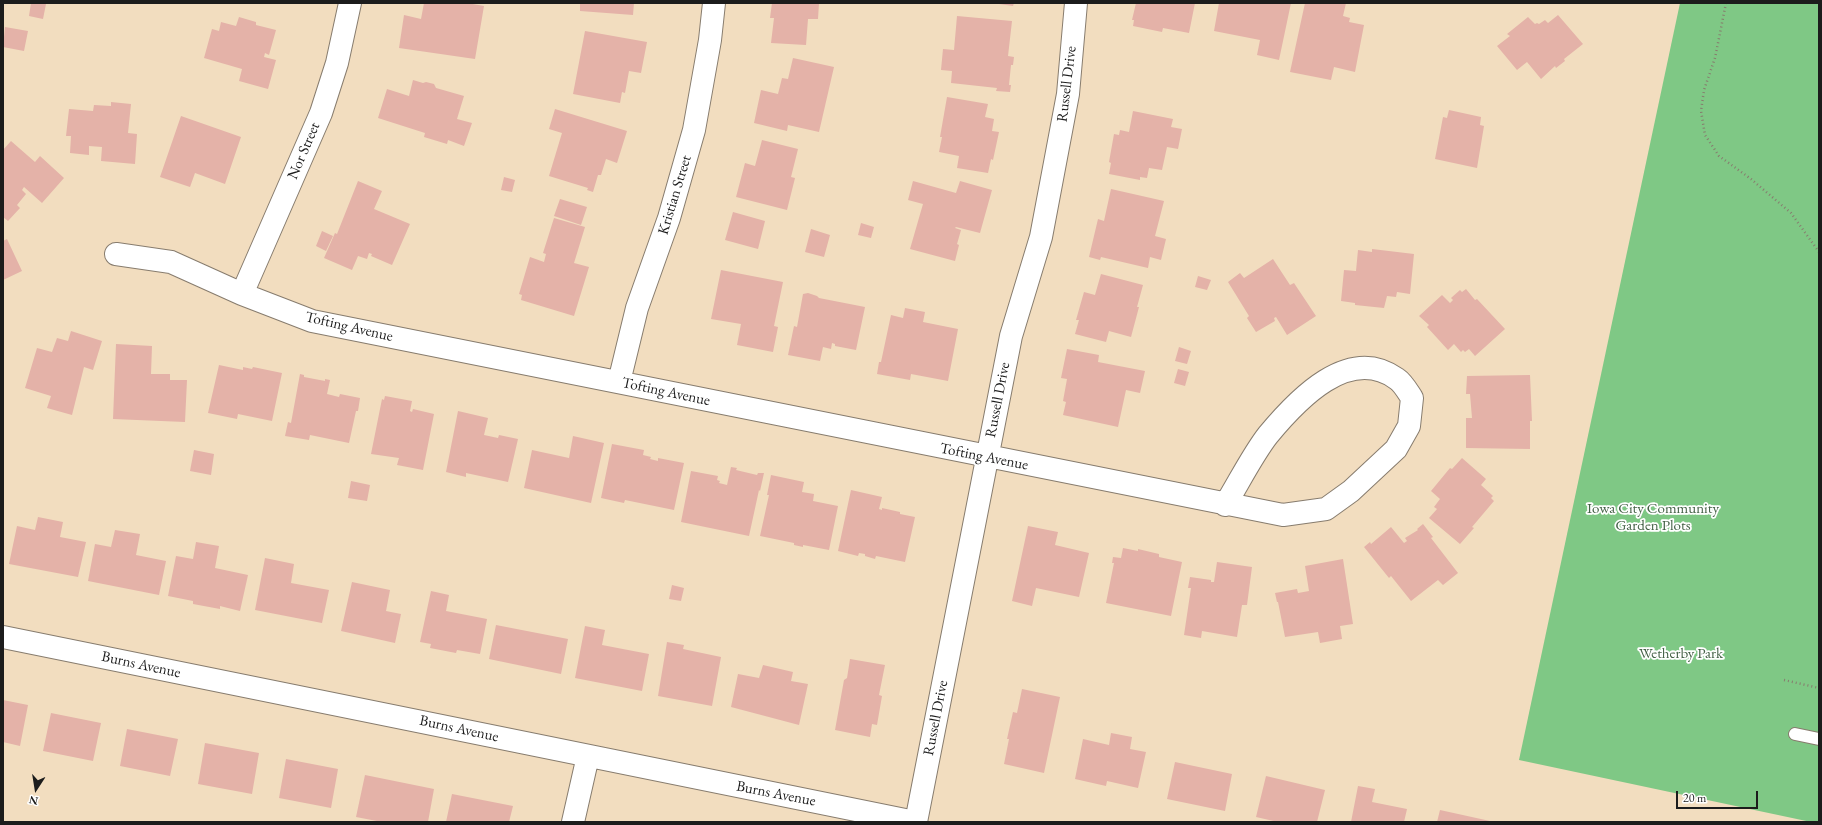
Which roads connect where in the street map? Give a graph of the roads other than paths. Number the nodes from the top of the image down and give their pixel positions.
1 (350, 3) edge
2 (714, 3) edge
3 (1076, 3) edge
4 (116, 254) dead end
5 (242, 294) junction
6 (619, 382) junction
7 (987, 457) junction
8 (1225, 505) junction
9 (3, 637) edge
10 (1795, 734) dead end
11 (1819, 739) edge
12 (588, 756) junction
13 (573, 822) edge
14 (915, 822) edge

1 - 5 street, Nor Street
2 - 6 street, Kristian Street
3 - 7 street, Russell Drive
4 - 5 street, Tofting Avenue
5 - 6 street, Tofting Avenue
6 - 7 street, Tofting Avenue
7 - 8 street, Tofting Avenue
7 - 14 street, Russell Drive
8 - 8 street, Tofting Avenue
9 - 12 street, Burns Avenue
10 - 11 lane
12 - 13 street
12 - 14 street, Burns Avenue

